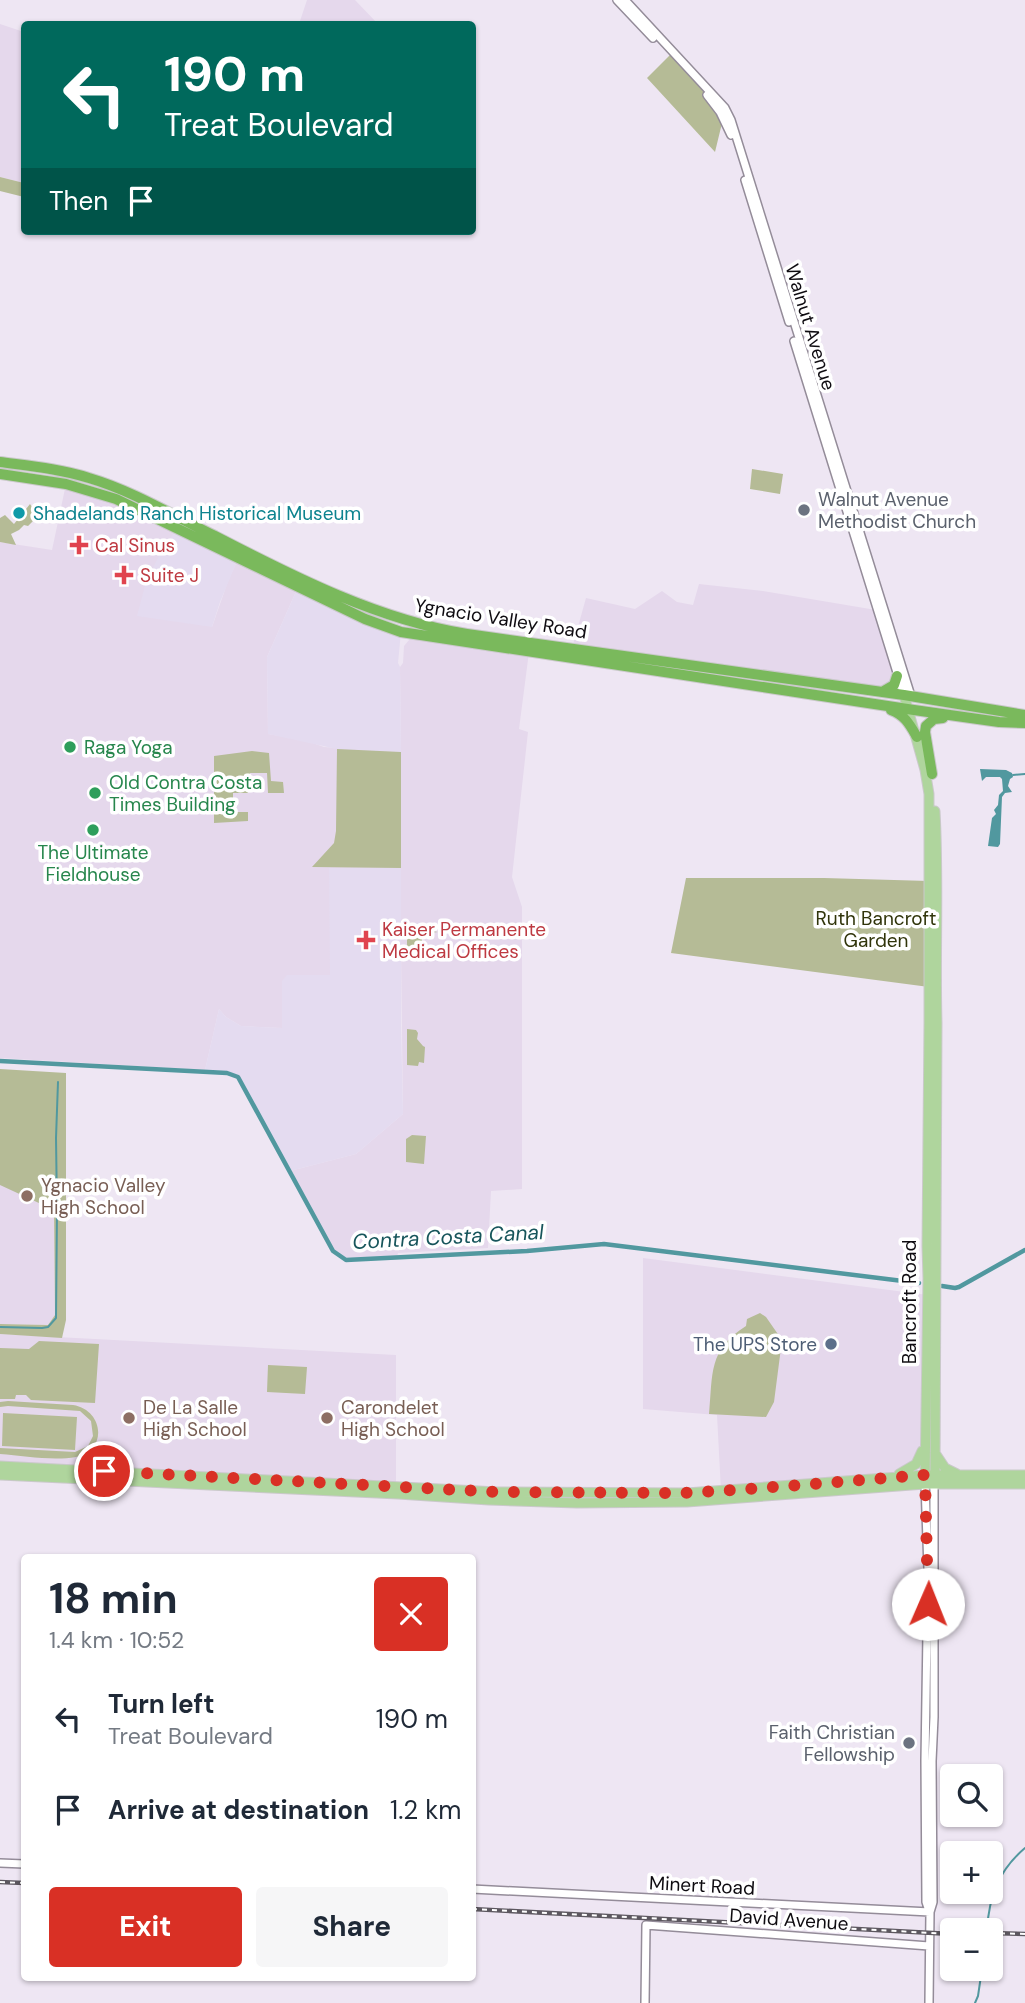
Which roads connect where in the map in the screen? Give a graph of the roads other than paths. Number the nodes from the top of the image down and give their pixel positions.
1 (617, 0) edge
2 (625, 0) edge
3 (0, 462) edge
4 (0, 474) edge
5 (901, 676) junction
6 (880, 692) junction
7 (907, 696) junction
8 (925, 699) junction
9 (867, 703) junction
10 (911, 710) junction
11 (1025, 715) edge
12 (971, 718) junction
13 (1025, 723) edge
14 (917, 737) junction
15 (932, 774) junction
16 (926, 1247) junction
17 (935, 1261) junction
18 (925, 1442) junction
19 (935, 1452) junction
20 (0, 1466) edge
21 (959, 1474) junction
22 (0, 1475) edge
23 (1025, 1475) edge
24 (893, 1477) junction
25 (930, 1479) junction
26 (1025, 1485) edge
27 (0, 1863) edge
28 (21, 1864) edge
29 (476, 1889) edge
30 (930, 1912) junction
31 (929, 1946) junction
32 (645, 2003) edge
33 (929, 2003) edge

1 - 5 street, Walnut Avenue
2 - 5 street, Walnut Avenue
3 - 6 highway, Ygnacio Valley Road
4 - 9 highway, Ygnacio Valley Road
5 - 6 highway
5 - 7 street, Walnut Avenue
5 - 8 street
6 - 7 highway, Ygnacio Valley Road
7 - 8 highway, Ygnacio Valley Road
7 - 10 main road, Bancroft Road
8 - 11 highway, Ygnacio Valley Road
9 - 10 highway, Ygnacio Valley Road
9 - 14 highway
10 - 12 highway, Ygnacio Valley Road
10 - 14 main road, Bancroft Road
10 - 15 main road, Bancroft Road
12 - 13 highway, Ygnacio Valley Road
12 - 15 highway
14 - 16 main road, Bancroft Road
15 - 17 main road, Bancroft Road
16 - 17 main road
16 - 18 main road, Bancroft Road
17 - 19 main road, Bancroft Road
18 - 24 main road
18 - 25 main road, Bancroft Road
19 - 21 main road
19 - 25 main road, Bancroft Road
20 - 24 main road
21 - 23 main road
21 - 25 main road
22 - 25 main road
24 - 25 main road
25 - 26 main road
25 - 30 street, Bancroft Road
27 - 28 street
29 - 30 street, Minert Road
30 - 31 street, Bancroft Road
31 - 32 street, David Avenue
31 - 33 street, Bancroft Road

